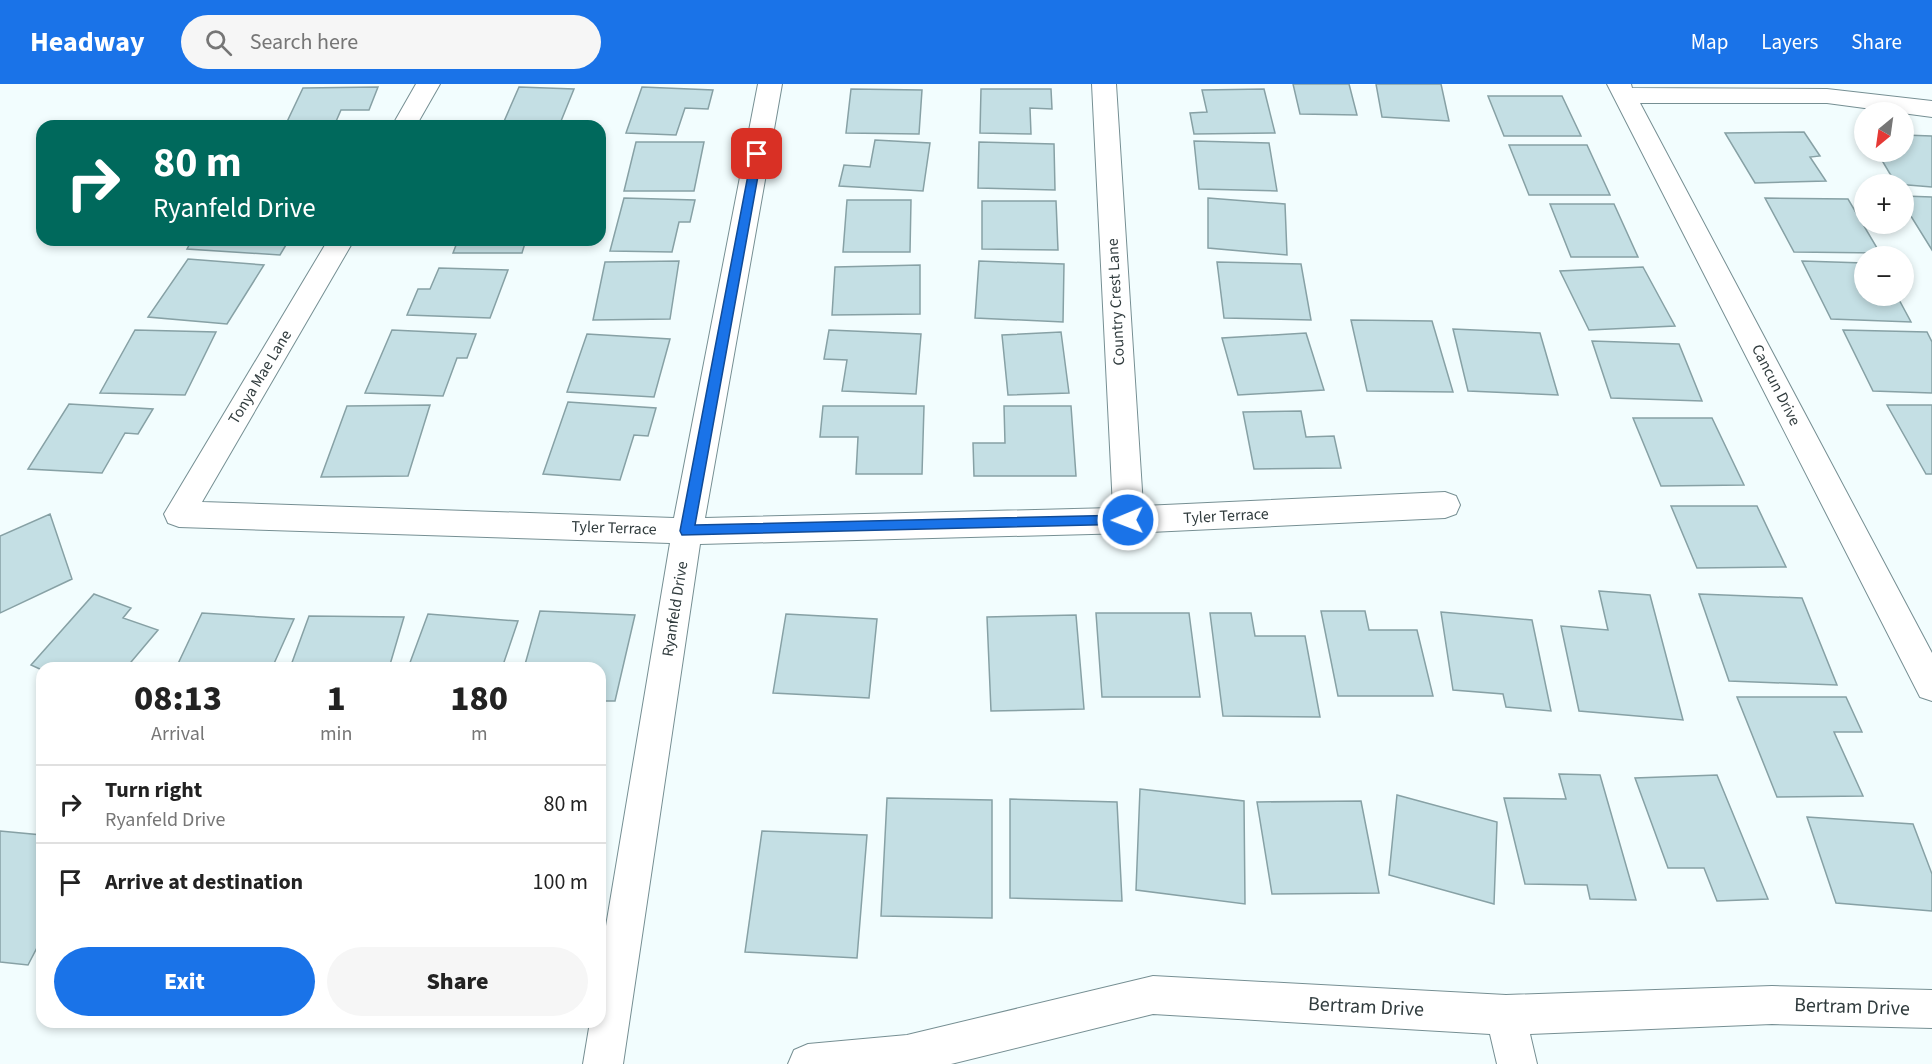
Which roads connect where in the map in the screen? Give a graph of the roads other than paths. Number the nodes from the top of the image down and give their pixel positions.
1 (428, 84) edge
2 (770, 84) edge
3 (1104, 84) edge
4 (1622, 90) edge
5 (1932, 109) edge
6 (408, 120) edge
7 (337, 246) edge
8 (1445, 505) dead end
9 (179, 514) joint
10 (1128, 520) junction
11 (687, 531) junction
12 (1932, 686) edge
13 (1932, 1009) edge
14 (1506, 1015) junction
15 (603, 1064) edge
16 (808, 1064) edge
17 (1517, 1064) edge

1 - 6 street
2 - 11 street, Ryanfeld Drive
3 - 10 street, Country Crest Lane
4 - 5 street
4 - 12 street, Cancun Drive
7 - 9 street, Tonya Mae Lane
8 - 10 street, Tyler Terrace
9 - 11 street, Tyler Terrace
10 - 11 street, Tyler Terrace
11 - 15 street, Ryanfeld Drive
13 - 14 street, Bertram Drive
14 - 16 street, Bertram Drive
14 - 17 street

